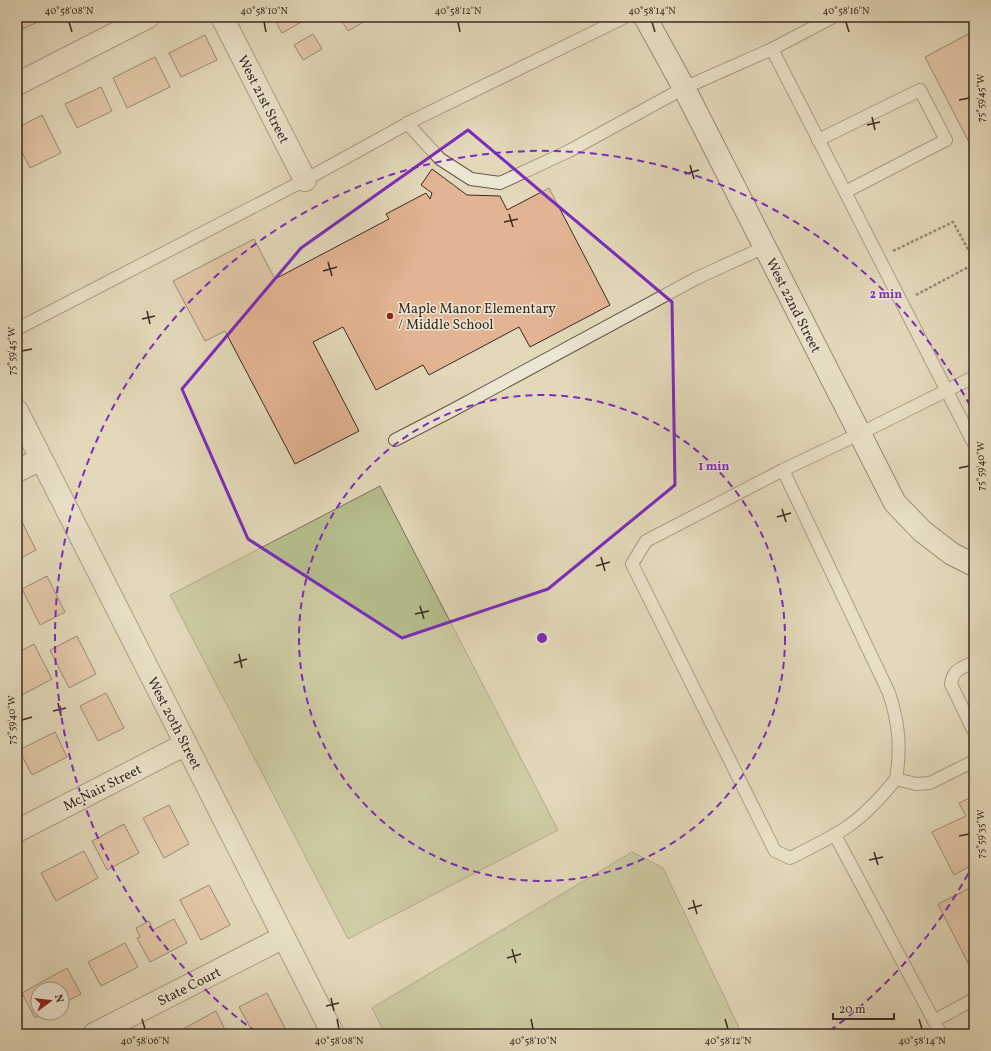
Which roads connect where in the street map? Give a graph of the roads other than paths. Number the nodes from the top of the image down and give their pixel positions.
1 (148, 17) edge
2 (222, 17) edge
3 (625, 17) edge
4 (645, 17) edge
5 (833, 17) edge
6 (772, 49) junction
7 (17, 84) edge
8 (684, 88) junction
9 (407, 123) junction
10 (818, 140) junction
11 (305, 180) junction
12 (845, 192) junction
13 (765, 247) junction
14 (17, 329) edge
15 (974, 377) edge
16 (946, 390) junction
17 (17, 411) edge
18 (859, 434) junction
19 (395, 440) dead end
20 (973, 441) edge
21 (41, 459) junction
22 (783, 470) junction
23 (17, 471) edge
24 (974, 565) edge
25 (974, 662) edge
26 (974, 732) edge
27 (186, 744) junction
28 (974, 762) edge
29 (896, 779) junction
30 (17, 831) edge
31 (835, 835) junction
32 (284, 937) junction
33 (974, 999) edge
34 (934, 1021) junction
35 (94, 1034) edge
36 (333, 1034) edge
37 (941, 1034) edge

1 - 7 street
2 - 11 street, West 21st Street
3 - 9 lane
4 - 8 street, West 22nd Street
5 - 6 lane
6 - 8 lane
6 - 10 lane
8 - 9 lane
8 - 13 street, West 22nd Street
9 - 11 lane
10 - 12 lane
10 - 12 lane
11 - 14 lane
12 - 16 lane
13 - 18 street, West 22nd Street
13 - 19 lane
15 - 16 lane
16 - 18 lane
16 - 20 lane
17 - 21 street, West 20th Street
18 - 22 lane
18 - 24 street, West 22nd Street
21 - 23 street
21 - 27 street, West 20th Street
22 - 29 lane
22 - 31 lane
25 - 26 lane
27 - 30 street, McNair Street
27 - 32 street, West 20th Street
28 - 29 lane
29 - 31 lane
31 - 34 lane
32 - 35 street, State Court
32 - 36 street, West 20th Street
33 - 34 lane
34 - 37 lane

